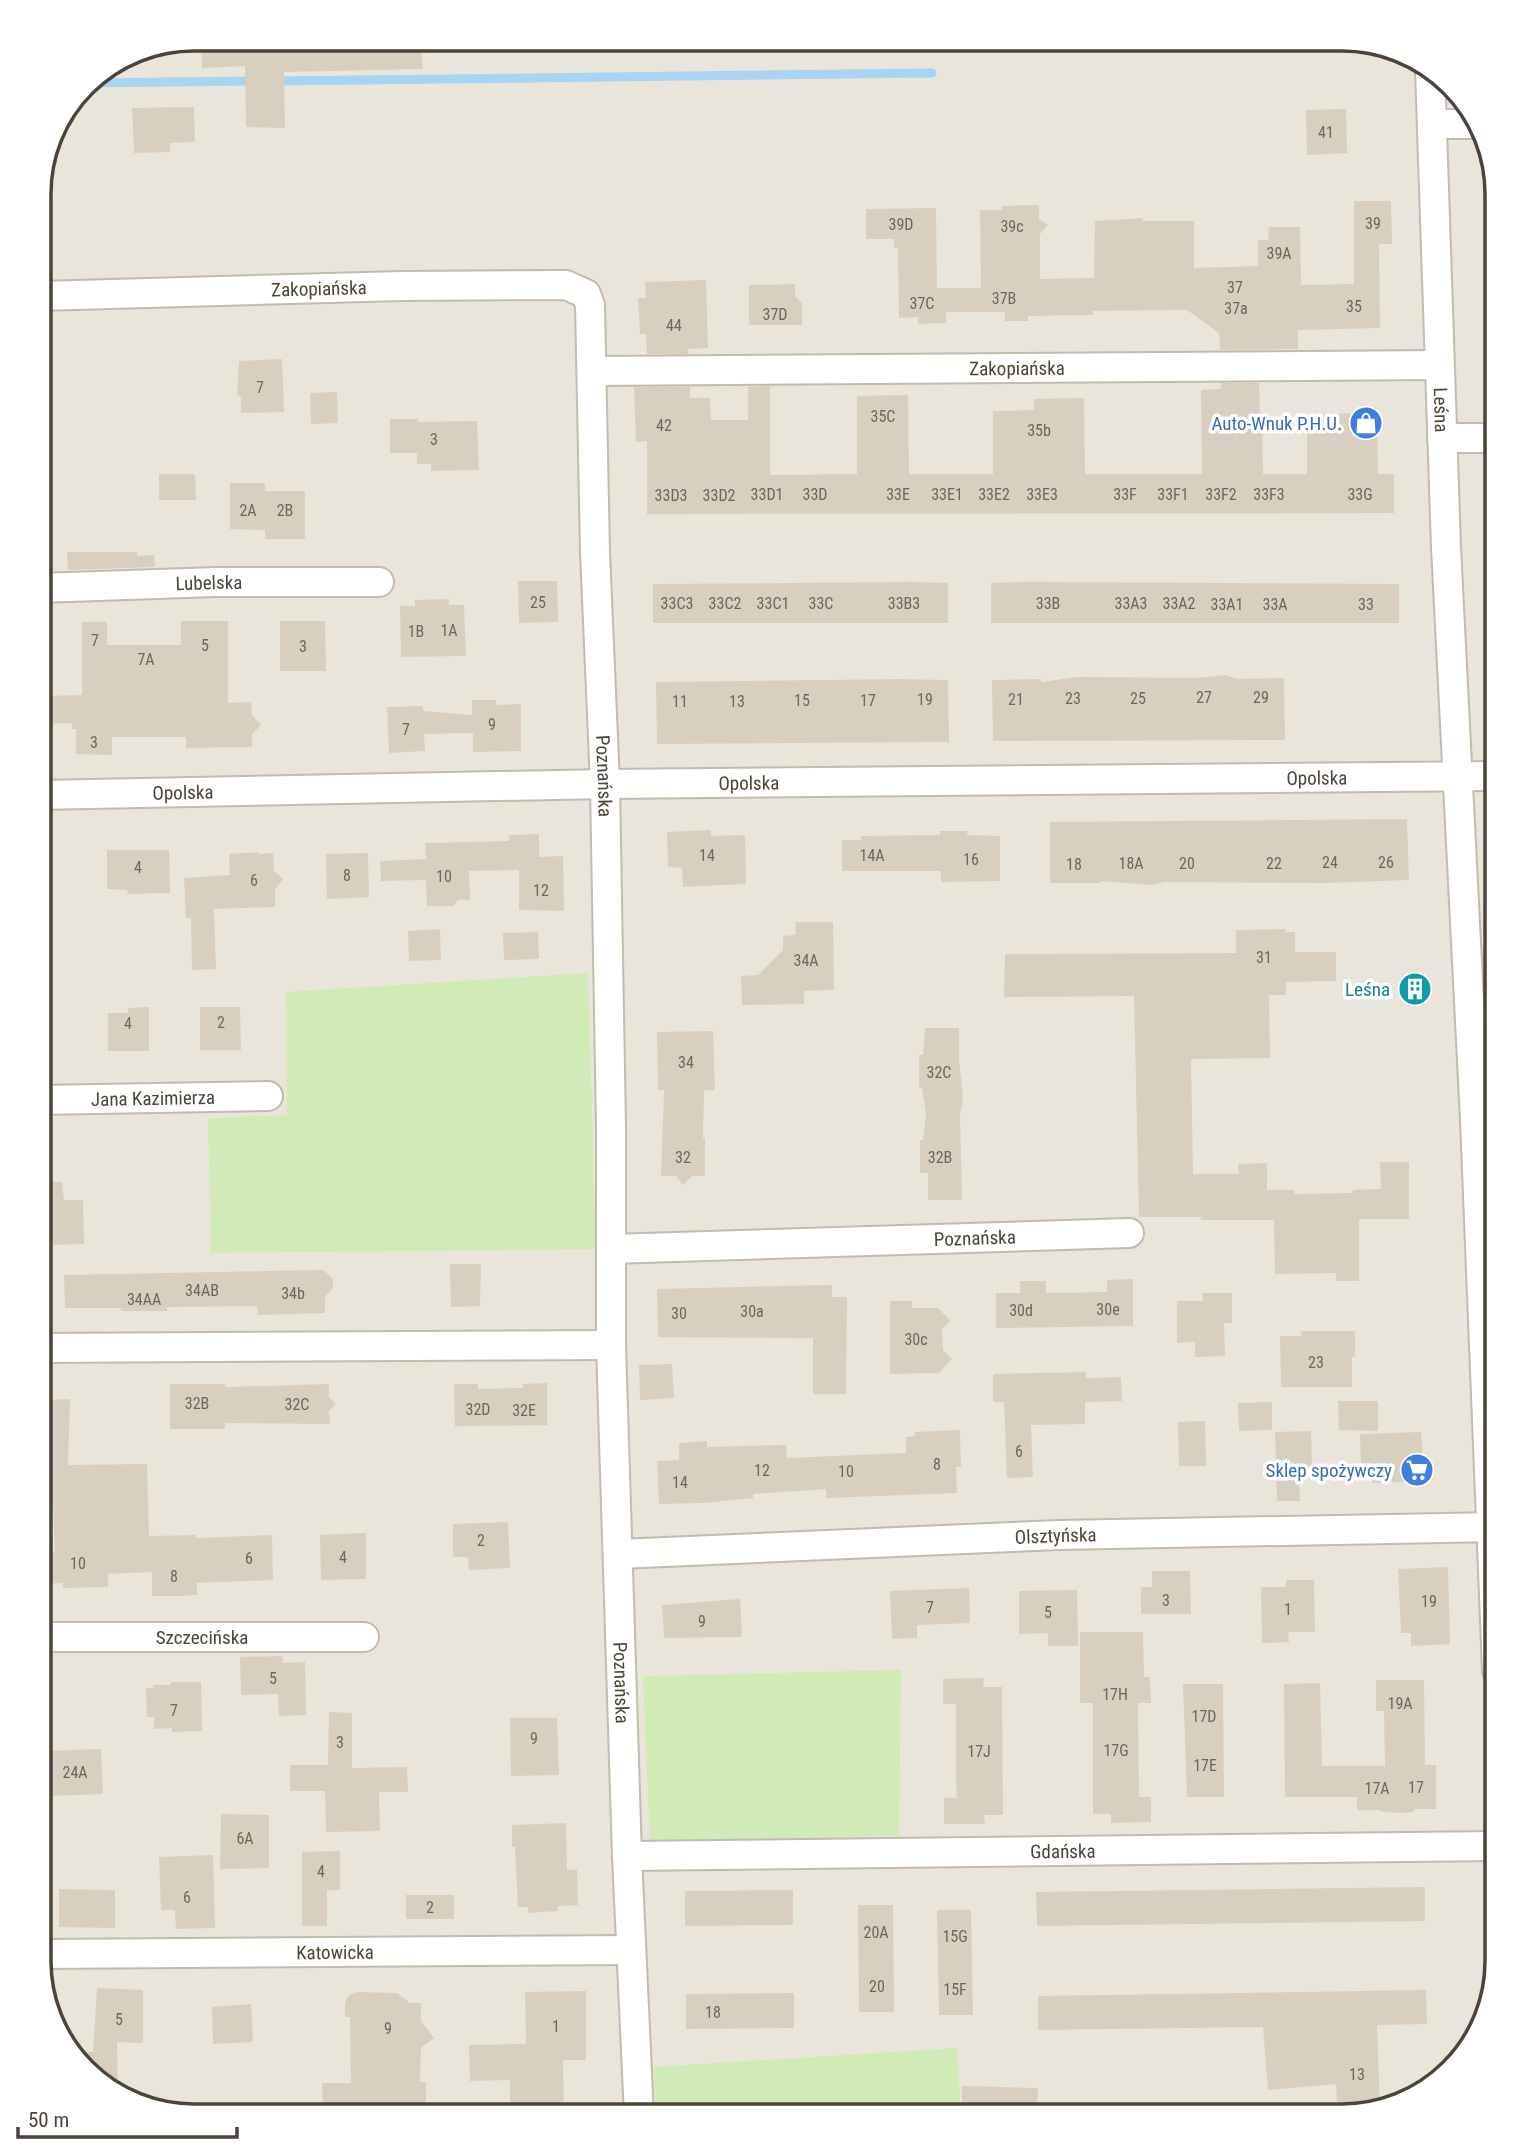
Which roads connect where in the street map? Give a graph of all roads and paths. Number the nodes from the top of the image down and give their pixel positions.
1 (1431, 82) edge
2 (1433, 124) junction
3 (1467, 124) edge
4 (51, 296) edge
5 (590, 305) joint
6 (1439, 365) junction
7 (593, 371) junction
8 (1485, 438) edge
9 (1442, 439) junction
10 (379, 582) dead end
11 (51, 588) edge
12 (1485, 776) edge
13 (1458, 777) junction
14 (605, 784) junction
15 (51, 795) edge
16 (268, 1096) dead end
17 (51, 1100) edge
18 (1485, 1108) edge
19 (1129, 1233) dead end
20 (611, 1249) junction
21 (611, 1345) junction
22 (51, 1348) edge
23 (1485, 1526) edge
24 (618, 1554) junction
25 (51, 1637) edge
26 (364, 1637) dead end
27 (1485, 1846) edge
28 (627, 1856) junction
29 (631, 1950) junction
30 (51, 1954) edge
31 (638, 2104) edge

1 - 2 street, Leśna
2 - 3 street
2 - 6 street, Leśna
4 - 5 street, Zakopiańska
5 - 7 street, Poznańska
6 - 7 street, Zakopiańska
6 - 9 street, Leśna
7 - 14 street, Poznańska
8 - 9 street
9 - 13 street, Leśna
10 - 11 street, Lubelska
12 - 13 street, Opolska
13 - 14 street, Opolska
13 - 18 street, Leśna
14 - 15 street, Opolska
14 - 20 street, Poznańska
16 - 17 street, Jana Kazimierza
19 - 20 street, Poznańska
20 - 21 street, Poznańska
21 - 22 street
21 - 24 street, Poznańska
23 - 24 street, Olsztyńska
24 - 28 street, Poznańska
25 - 26 street, Szczecińska
27 - 28 street, Gdańska
28 - 29 street, Poznańska
29 - 30 street, Katowicka
29 - 31 street, Poznańska

